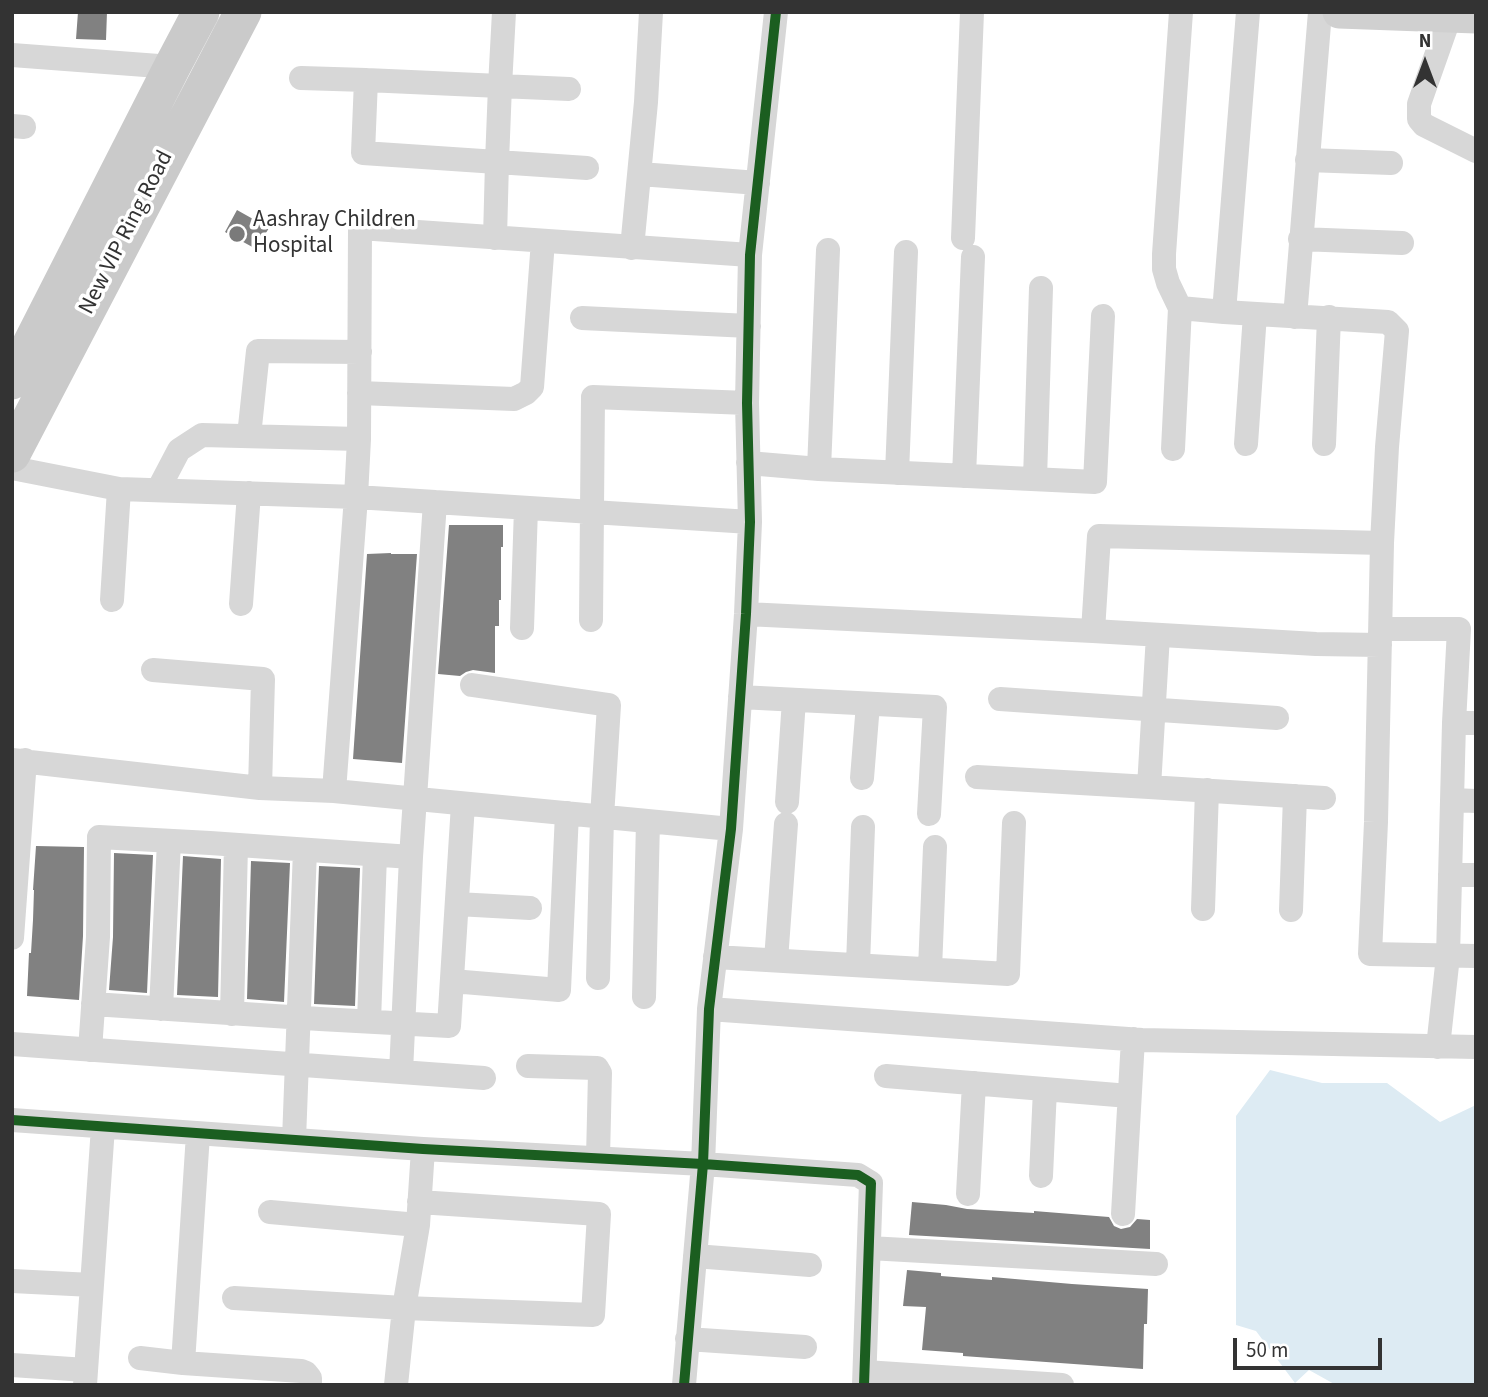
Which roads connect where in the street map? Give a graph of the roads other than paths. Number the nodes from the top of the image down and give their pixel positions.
1 (201, 12) edge
2 (243, 12) edge
3 (504, 12) edge
4 (651, 12) edge
5 (776, 12) edge
6 (972, 12) edge
7 (1181, 12) edge
8 (1248, 12) edge
9 (1320, 12) edge
10 (1339, 12) edge
11 (1463, 16) edge
12 (12, 55) edge
13 (172, 67) junction
14 (300, 78) dead end
15 (366, 80) junction
16 (500, 86) junction
17 (569, 89) dead end
18 (1476, 151) edge
19 (1307, 160) junction
20 (497, 162) junction
21 (1391, 163) dead end
22 (587, 168) dead end
23 (640, 174) junction
24 (758, 183) junction
25 (495, 238) junction
26 (1300, 239) junction
27 (543, 241) junction
28 (1402, 243) dead end
29 (632, 247) junction
30 (828, 250) dead end
31 (906, 252) dead end
32 (750, 256) junction
33 (1041, 288) dead end
34 (1180, 308) junction
35 (1224, 312) junction
36 (1255, 314) junction
37 (1103, 316) dead end
38 (1295, 317) junction
39 (1329, 317) junction
40 (582, 318) dead end
41 (749, 326) junction
42 (359, 352) junction
43 (12, 381) edge
44 (359, 393) junction
45 (747, 403) junction
46 (249, 436) junction
47 (359, 439) junction
48 (1246, 444) dead end
49 (1324, 444) dead end
50 (1173, 449) dead end
51 (12, 454) edge
52 (748, 463) junction
53 (12, 468) edge
54 (819, 469) junction
55 (897, 473) junction
56 (964, 476) junction
57 (1035, 480) junction
58 (119, 489) junction
59 (158, 490) junction
60 (249, 493) junction
61 (356, 497) junction
62 (435, 502) junction
63 (526, 508) junction
64 (592, 512) junction
65 (750, 522) junction
66 (1382, 543) junction
67 (112, 600) dead end
68 (241, 604) dead end
69 (746, 614) junction
70 (591, 620) dead end
71 (522, 628) dead end
72 (1093, 631) junction
73 (1158, 635) junction
74 (1380, 637) junction
75 (153, 670) dead end
76 (472, 685) dead end
77 (740, 697) junction
78 (1000, 699) dead end
79 (794, 700) junction
80 (868, 704) junction
81 (1154, 710) junction
82 (1277, 718) dead end
83 (1465, 723) edge
84 (19, 760) edge
85 (977, 777) dead end
86 (862, 778) dead end
87 (1149, 787) junction
88 (260, 788) junction
89 (1206, 790) junction
90 (334, 792) junction
91 (1295, 796) junction
92 (1324, 798) dead end
93 (414, 799) junction
94 (1464, 800) edge
95 (463, 804) junction
96 (567, 813) junction
97 (929, 814) dead end
98 (602, 817) junction
99 (648, 821) junction
100 (1014, 823) dead end
101 (863, 827) dead end
102 (731, 829) junction
103 (169, 841) junction
104 (236, 845) junction
105 (935, 847) dead end
106 (305, 850) junction
107 (375, 855) junction
108 (411, 856) junction
109 (1450, 875) junction
110 (1476, 875) edge
111 (457, 904) junction
112 (530, 908) dead end
113 (1203, 909) dead end
114 (1291, 910) dead end
115 (12, 938) edge
116 (1448, 956) junction
117 (1476, 956) edge
118 (715, 957) junction
119 (776, 960) junction
120 (858, 965) junction
121 (930, 969) junction
122 (598, 978) dead end
123 (452, 981) junction
124 (644, 997) dead end
125 (93, 1004) junction
126 (160, 1009) junction
127 (709, 1009) junction
128 (232, 1014) junction
129 (299, 1018) junction
130 (369, 1021) junction
131 (404, 1023) junction
132 (1133, 1040) junction
133 (12, 1044) edge
134 (1438, 1047) junction
135 (1476, 1048) edge
136 (90, 1050) junction
137 (297, 1065) junction
138 (528, 1066) dead end
139 (401, 1072) junction
140 (886, 1076) dead end
141 (484, 1078) dead end
142 (974, 1083) junction
143 (1045, 1089) junction
144 (1129, 1096) junction
145 (12, 1120) edge
146 (103, 1127) junction
147 (198, 1134) junction
148 (294, 1140) junction
149 (423, 1149) junction
150 (598, 1158) junction
151 (703, 1164) junction
152 (1041, 1176) dead end
153 (968, 1194) dead end
154 (270, 1212) dead end
155 (418, 1213) junction
156 (1123, 1214) dead end
157 (869, 1248) junction
158 (695, 1256) junction
159 (1156, 1264) dead end
160 (810, 1265) dead end
161 (12, 1281) edge
162 (92, 1285) junction
163 (234, 1298) dead end
164 (404, 1308) junction
165 (687, 1339) junction
166 (806, 1347) dead end
167 (140, 1358) dead end
168 (183, 1363) junction
169 (12, 1365) edge
170 (86, 1377) edge
171 (864, 1378) edge
172 (310, 1385) edge
173 (396, 1385) edge
174 (684, 1385) edge
175 (1062, 1385) edge

1 - 13 main road, New VIP Ring Road
2 - 51 main road, New VIP Ring Road
3 - 16 street
4 - 23 street
5 - 24 street
6 - 56 street
7 - 34 street
8 - 35 street
9 - 19 street
10 - 11 street
11 - 18 street
12 - 13 street
13 - 43 main road, New VIP Ring Road
14 - 15 street
15 - 16 street
15 - 20 street
16 - 17 street
16 - 20 street
19 - 21 street
19 - 26 street
20 - 22 street
20 - 25 street
23 - 24 street
23 - 29 street
24 - 32 street
25 - 27 street
25 - 42 street
26 - 28 street
26 - 38 street
27 - 29 street
27 - 44 street
29 - 32 street
30 - 54 street
31 - 55 street
32 - 41 street
33 - 57 street
34 - 35 street
34 - 50 street
35 - 36 street
36 - 38 street
36 - 48 street
37 - 57 street
38 - 39 street
39 - 49 street
39 - 66 street
40 - 41 street
41 - 45 street
42 - 44 street
42 - 46 street
44 - 47 street
45 - 52 street
45 - 64 street
46 - 47 street
46 - 59 street
47 - 61 street
52 - 54 street
52 - 65 street
53 - 58 street
54 - 55 street
55 - 56 street
56 - 57 street
58 - 59 street
58 - 67 street
59 - 60 street
60 - 61 street
60 - 68 street
61 - 62 street
61 - 90 street
62 - 63 street
62 - 93 street
63 - 64 street
63 - 71 street
64 - 65 street
64 - 70 street
65 - 69 street
66 - 72 street
66 - 74 street
69 - 72 street
69 - 77 street
72 - 73 street
73 - 74 street
73 - 81 street
74 - 83 street
74 - 116 street
75 - 88 street
76 - 98 street
77 - 79 street
77 - 102 street
78 - 81 street
79 - 80 street
79 - 119 street
80 - 86 street
80 - 97 street
81 - 82 street
81 - 87 street
83 - 94 street
84 - 88 street
84 - 115 street
85 - 87 street
87 - 89 street
88 - 90 street
89 - 91 street
89 - 113 street
90 - 93 street
91 - 92 street
91 - 114 street
93 - 95 street
93 - 108 street
94 - 109 street
95 - 96 street
95 - 111 street
96 - 98 street
96 - 123 street
98 - 99 street
98 - 122 street
99 - 102 street
99 - 124 street
100 - 121 street
101 - 120 street
102 - 118 street
103 - 104 street
103 - 125 street
103 - 126 street
104 - 106 street
104 - 128 street
105 - 121 street
106 - 107 street
106 - 129 street
107 - 108 street
107 - 130 street
108 - 131 street
109 - 110 street
109 - 116 street
111 - 112 street
111 - 123 street
116 - 117 street
116 - 134 street
118 - 119 street
118 - 127 street
119 - 120 street
120 - 121 street
123 - 131 street
125 - 126 street
125 - 136 street
126 - 128 street
127 - 132 street
127 - 151 street
128 - 129 street
129 - 130 street
129 - 137 street
130 - 131 street
131 - 139 street
132 - 134 street
132 - 144 street
133 - 136 street
134 - 135 street
136 - 137 street
137 - 139 street
137 - 148 street
138 - 150 street
139 - 141 street
140 - 142 street
142 - 143 street
142 - 153 street
143 - 144 street
143 - 152 street
144 - 156 street
145 - 146 street
146 - 147 street
146 - 162 street
147 - 148 street
147 - 168 street
148 - 149 street
149 - 150 street
149 - 155 street
150 - 151 street
151 - 157 street
151 - 158 street
154 - 155 street
155 - 164 street
155 - 164 street
157 - 159 street
157 - 171 street
158 - 160 street
158 - 165 street
161 - 162 street
162 - 170 street
163 - 164 street
164 - 173 street
165 - 166 street
165 - 174 street
167 - 168 street
168 - 172 street
169 - 170 street
171 - 175 street

